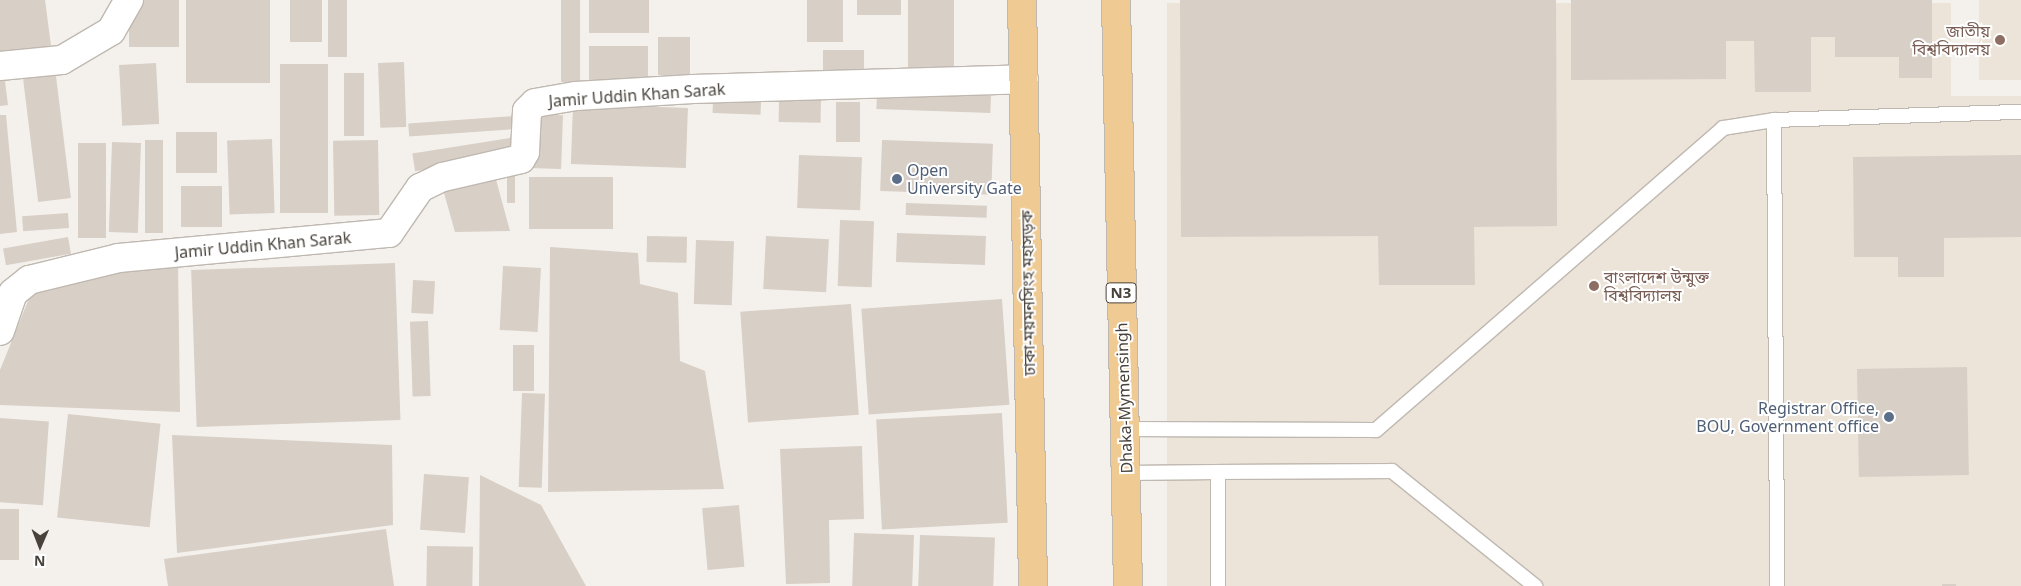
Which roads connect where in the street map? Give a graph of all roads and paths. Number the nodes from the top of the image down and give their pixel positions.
1 (129, 0) edge
2 (1022, 0) edge
3 (1116, 0) edge
4 (0, 66) edge
5 (1024, 80) junction
6 (2021, 112) edge
7 (1774, 120) junction
8 (0, 331) edge
9 (1123, 429) junction
10 (1218, 472) junction
11 (1126, 473) junction
12 (1033, 586) edge
13 (1128, 586) edge
14 (1218, 586) edge
15 (1535, 586) edge
16 (1777, 586) edge

1 - 4 street
2 - 5 highway, ঢাকা-ময়মনসিংহ মহাসড়ক
3 - 9 highway, Dhaka-Mymensingh / N3
5 - 8 street, Jamir Uddin Khan Sarak
5 - 12 highway, ঢাকা-ময়মনসিংহ মহাসড়ক
6 - 7 lane
7 - 9 lane
7 - 16 lane
9 - 11 highway, Dhaka-Mymensingh / N3
10 - 11 lane
10 - 14 lane
10 - 15 lane
11 - 13 highway, Dhaka-Mymensingh / N3

